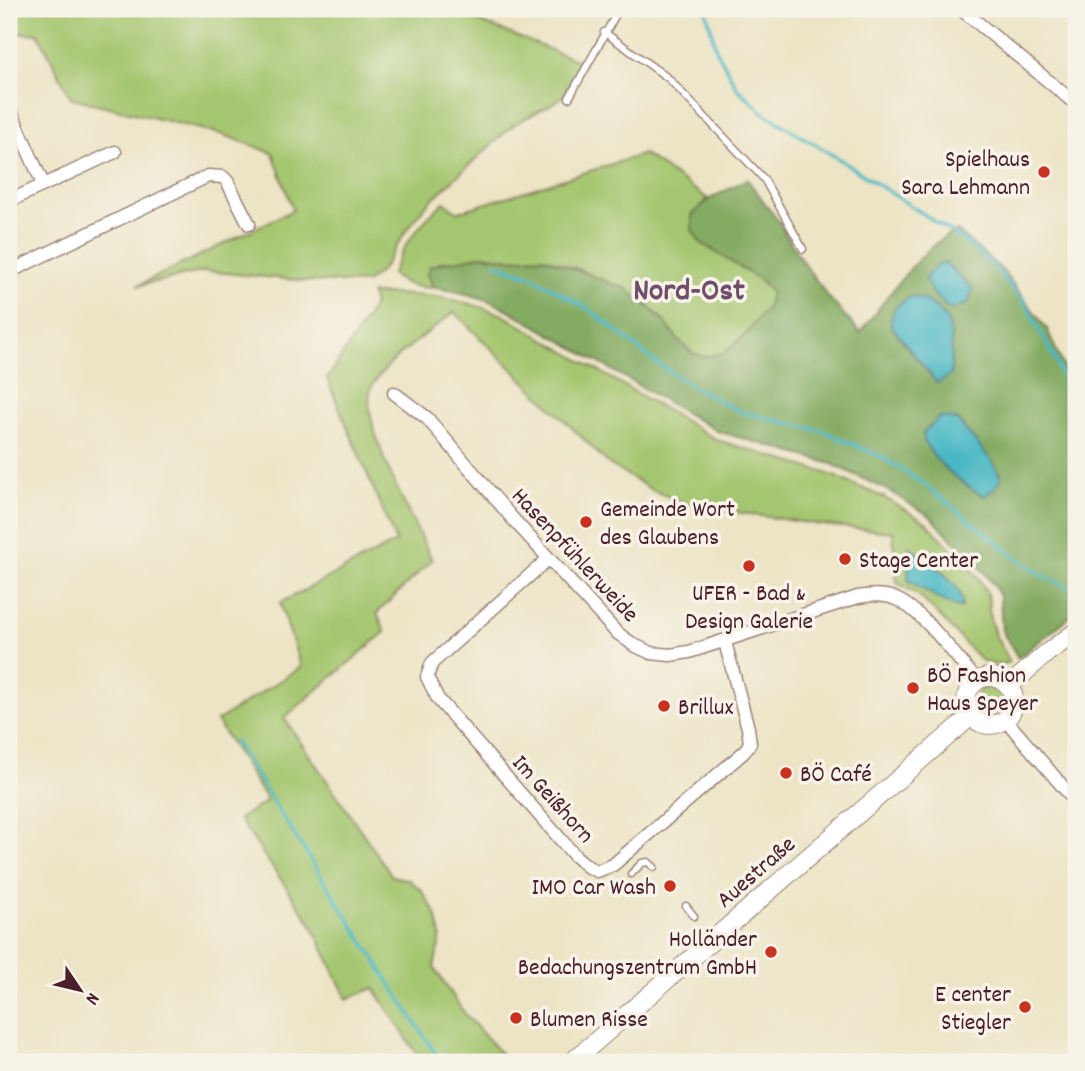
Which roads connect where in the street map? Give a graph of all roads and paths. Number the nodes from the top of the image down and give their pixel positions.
1 (619, 9) edge
2 (961, 9) edge
3 (604, 32) junction
4 (569, 98) dead end
5 (1076, 104) edge
6 (9, 107) edge
7 (115, 152) dead end
8 (43, 184) junction
9 (9, 201) edge
10 (249, 225) dead end
11 (803, 249) dead end
12 (9, 272) edge
13 (394, 393) dead end
14 (548, 559) junction
15 (1076, 632) edge
16 (725, 642) junction
17 (977, 681) junction
18 (1009, 686) junction
19 (971, 716) junction
20 (1006, 719) junction
21 (1076, 802) edge
22 (653, 867) dead end
23 (632, 874) dead end
24 (686, 906) dead end
25 (694, 916) dead end
26 (572, 1062) edge

1 - 3 lane
2 - 5 street
3 - 4 lane
3 - 11 lane
6 - 8 street
7 - 8 street
8 - 9 street
10 - 12 street
13 - 14 street, Hasenpfühlerweide
14 - 16 street, Hasenpfühlerweide
14 - 16 street, Im Geißhorn
15 - 18 street
16 - 17 street, Hasenpfühlerweide
17 - 18 street
17 - 19 street
18 - 20 street
19 - 20 street
19 - 26 street, Auestraße
20 - 21 street
22 - 23 lane
24 - 25 lane

